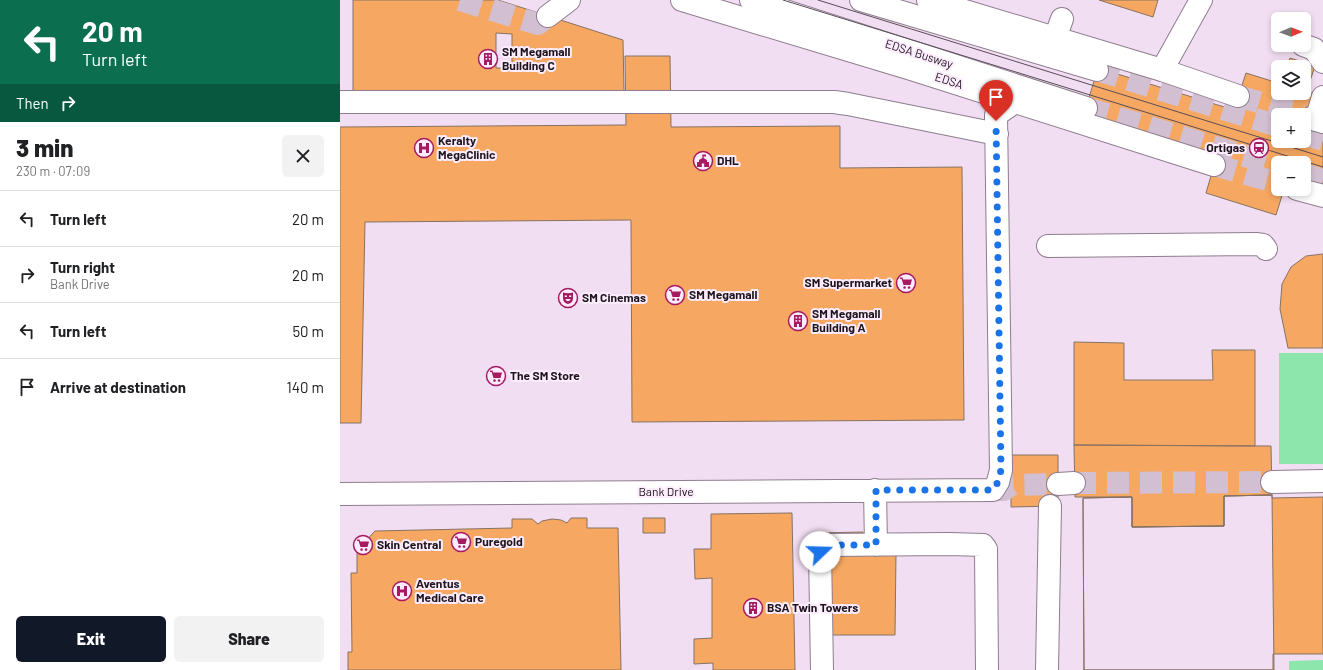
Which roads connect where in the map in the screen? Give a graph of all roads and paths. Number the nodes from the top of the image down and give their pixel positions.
1 (569, 0) edge
2 (682, 0) edge
3 (751, 0) edge
4 (861, 0) edge
5 (928, 0) edge
6 (1200, 0) edge
7 (548, 16) tunnel mouth
8 (1311, 48) edge
9 (1323, 62) edge
10 (1097, 70) tunnel mouth
11 (1162, 70) junction
12 (1238, 96) tunnel mouth
13 (1323, 97) edge
14 (340, 102) edge
15 (1015, 102) junction
16 (1086, 108) tunnel mouth
17 (1317, 120) edge
18 (997, 134) junction
19 (1214, 165) tunnel mouth
20 (1311, 193) edge
21 (1323, 196) edge
22 (1048, 246) dead end
23 (1266, 249) dead end
24 (1323, 480) edge
25 (1272, 482) tunnel mouth
26 (876, 490) junction
27 (340, 494) edge
28 (1050, 506) dead end
29 (876, 545) junction
30 (822, 670) edge
31 (987, 670) edge
32 (1047, 670) edge

1 - 7 main road
2 - 15 main road, EDSA
3 - 16 main road, EDSA Busway
4 - 10 main road
5 - 11 main road
6 - 11 main road
8 - 9 main road
11 - 12 main road
13 - 17 main road
14 - 18 main road
15 - 18 main road
15 - 19 main road, EDSA
18 - 26 main road, Bank Drive
20 - 21 main road
22 - 23 main road
24 - 25 main road
26 - 27 main road, Bank Drive
26 - 29 main road
28 - 32 main road
29 - 30 main road
29 - 31 main road

